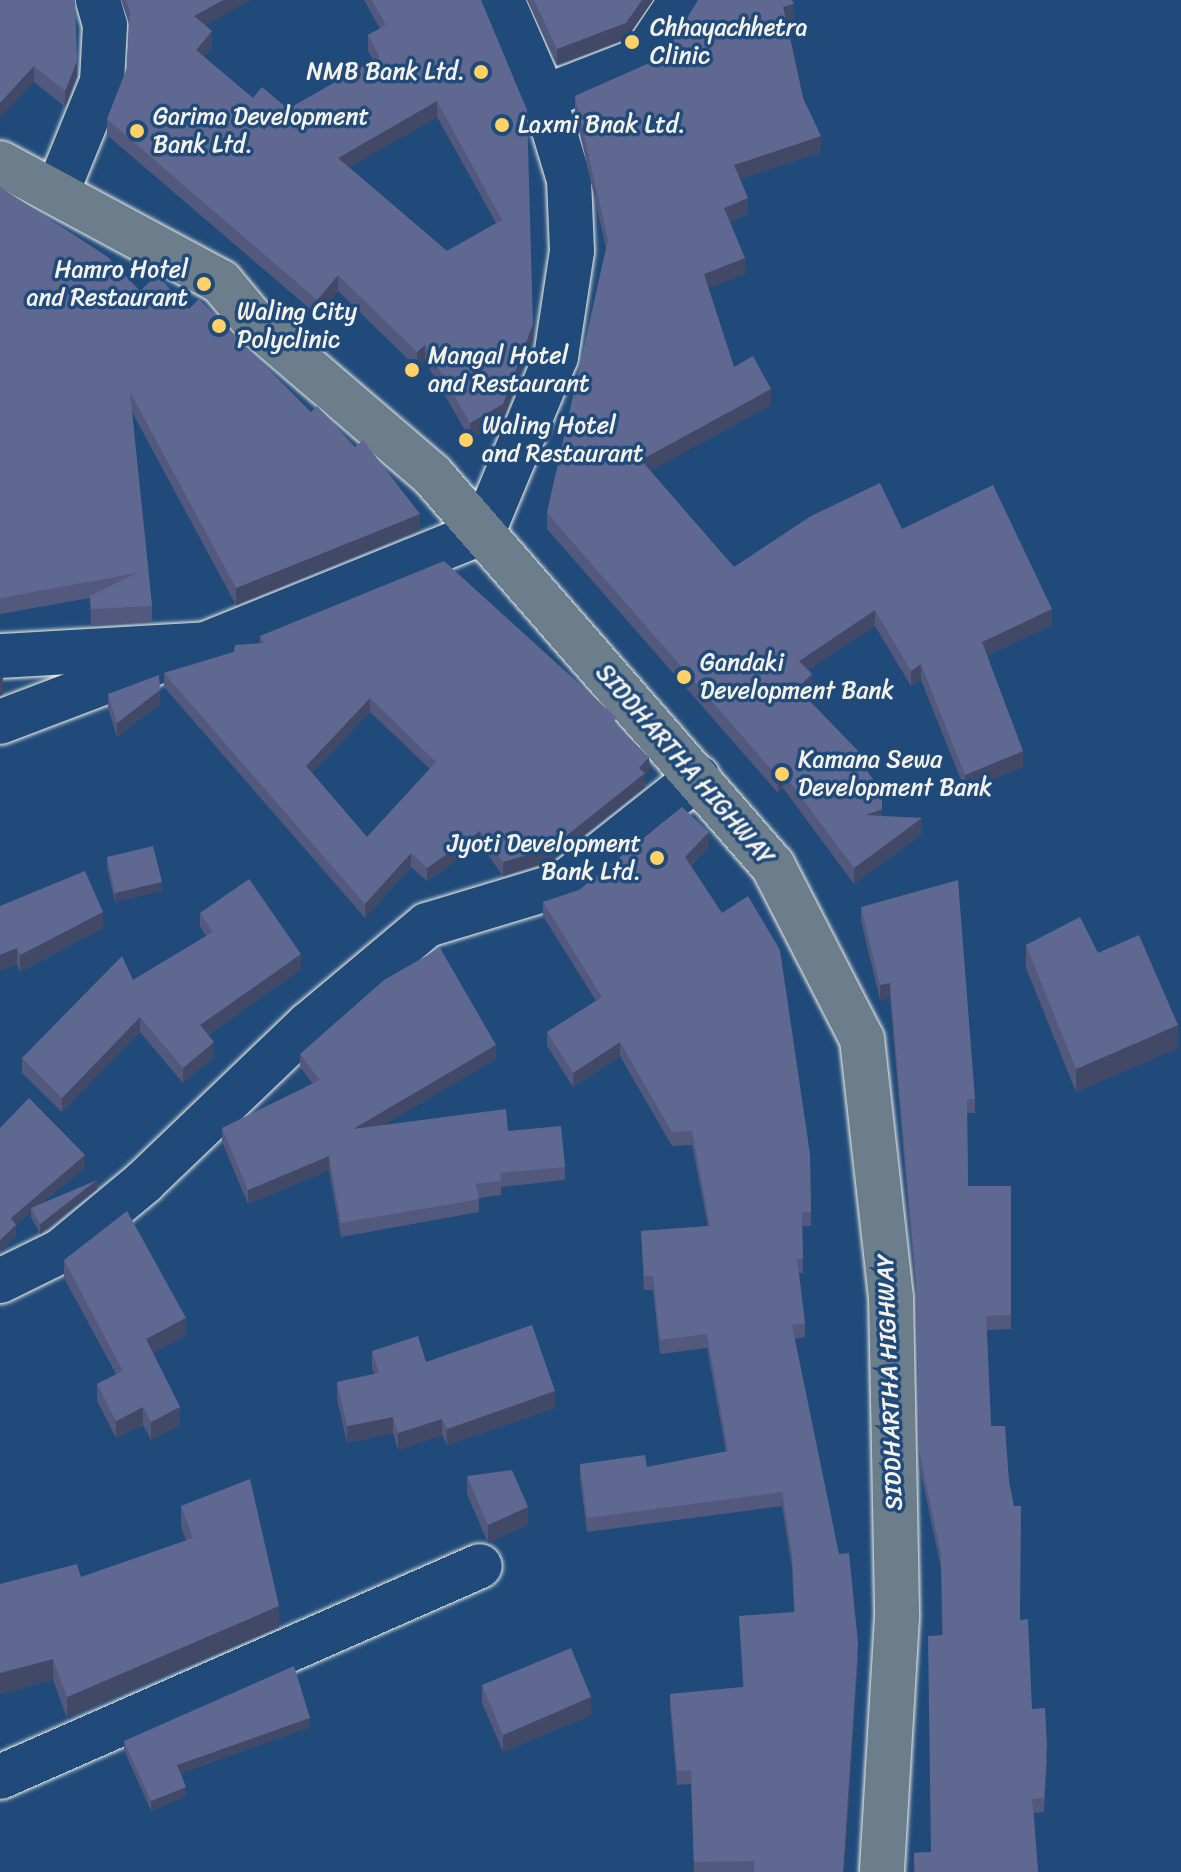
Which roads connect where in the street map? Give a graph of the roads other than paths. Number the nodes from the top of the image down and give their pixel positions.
1 (98, 0) edge
2 (502, 0) edge
3 (681, 0) edge
4 (544, 97) junction
5 (0, 163) edge
6 (57, 192) junction
7 (483, 532) junction
8 (206, 644) junction
9 (0, 656) edge
10 (0, 722) edge
11 (698, 777) junction
12 (0, 1281) edge
13 (480, 1566) dead end
14 (0, 1777) edge
15 (882, 1872) edge

1 - 6 street
2 - 4 street
3 - 4 street
4 - 7 street
5 - 6 highway, SIDDHARTHA HIGHWAY
6 - 7 highway, SIDDHARTHA HIGHWAY
7 - 8 street
7 - 11 highway, SIDDHARTHA HIGHWAY
8 - 9 street
8 - 10 street
11 - 12 street
11 - 15 highway, SIDDHARTHA HIGHWAY
13 - 14 street

